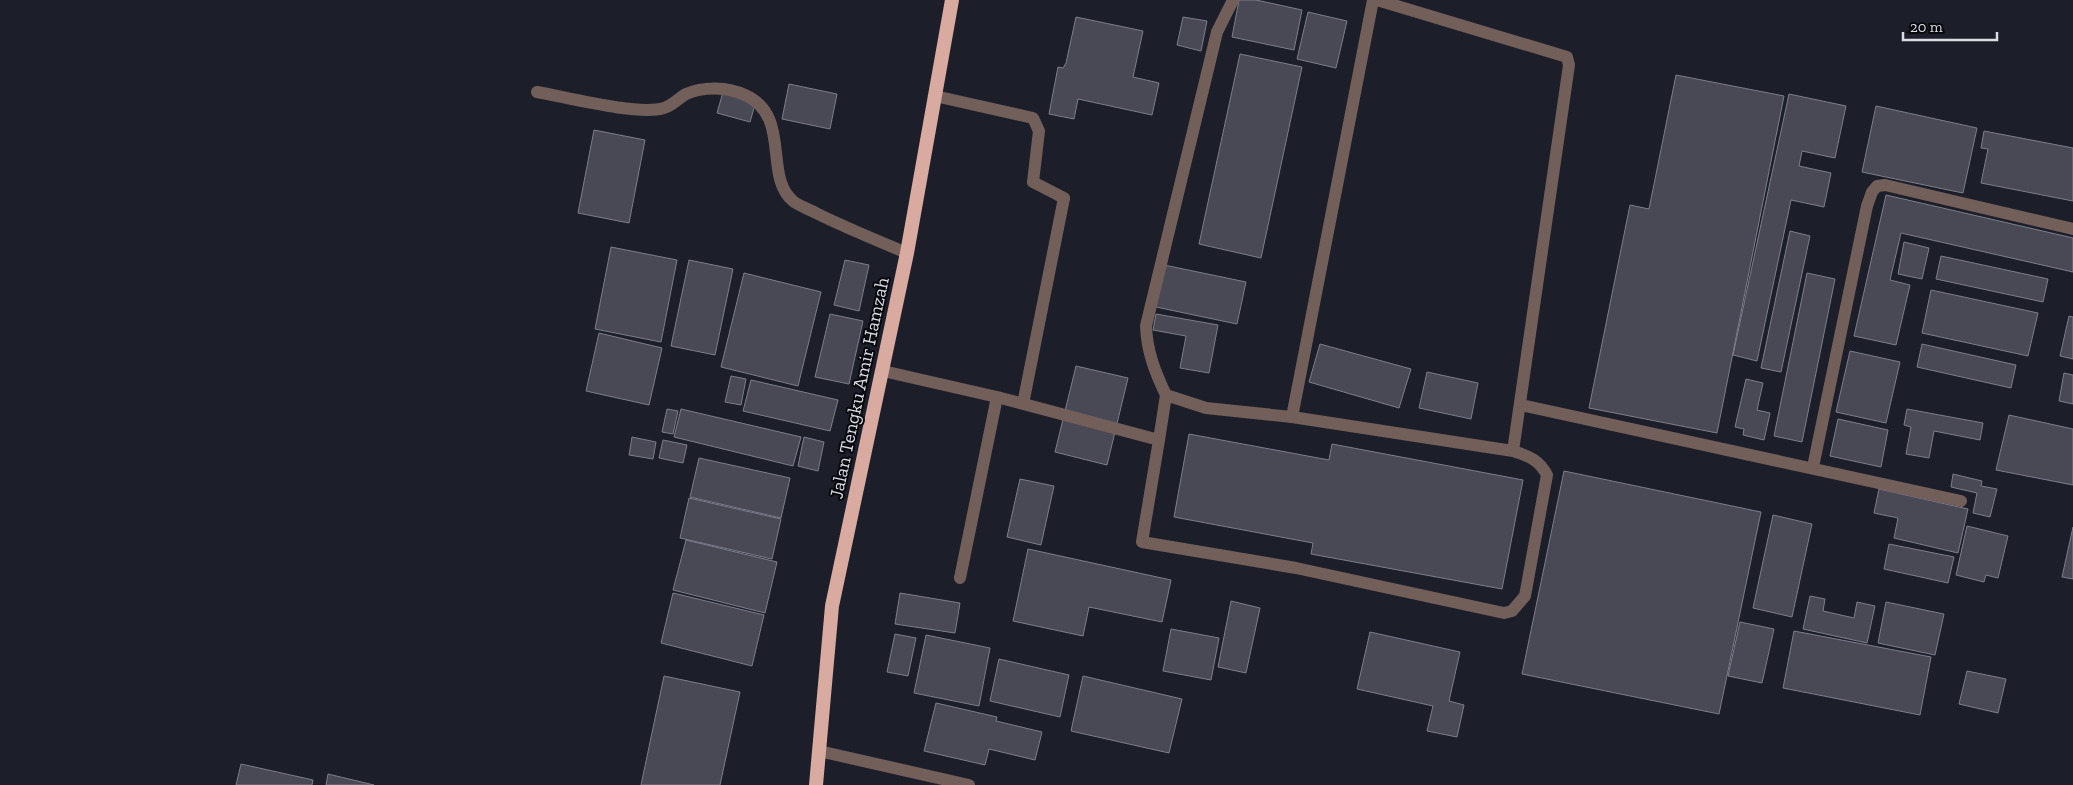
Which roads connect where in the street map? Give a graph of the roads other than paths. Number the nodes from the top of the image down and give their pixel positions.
1 (952, 0) edge
2 (1233, 0) edge
3 (1375, 0) edge
4 (537, 92) dead end
5 (935, 96) junction
6 (2073, 229) edge
7 (907, 252) junction
8 (882, 371) junction
9 (1166, 395) junction
10 (997, 397) junction
11 (1023, 404) junction
12 (1521, 405) junction
13 (1292, 417) junction
14 (1159, 440) junction
15 (1513, 451) junction
16 (1813, 467) junction
17 (1961, 501) dead end
18 (960, 578) dead end
19 (819, 751) junction
20 (816, 785) edge
21 (969, 785) edge

1 - 5 highway, Jalan Tengku Amir Hamzah
2 - 9 lane
3 - 12 lane
3 - 13 lane
4 - 7 lane
5 - 7 highway, Jalan Tengku Amir Hamzah
5 - 11 lane
6 - 16 lane
7 - 8 highway, Jalan Tengku Amir Hamzah
8 - 10 lane
8 - 19 highway, Jalan Tengku Amir Hamzah
9 - 13 lane
9 - 14 lane
10 - 11 lane
10 - 18 lane
11 - 14 lane
12 - 15 lane
12 - 16 lane
13 - 15 lane
14 - 15 lane
16 - 17 lane
19 - 20 highway, Jalan Tengku Amir Hamzah
19 - 21 lane

